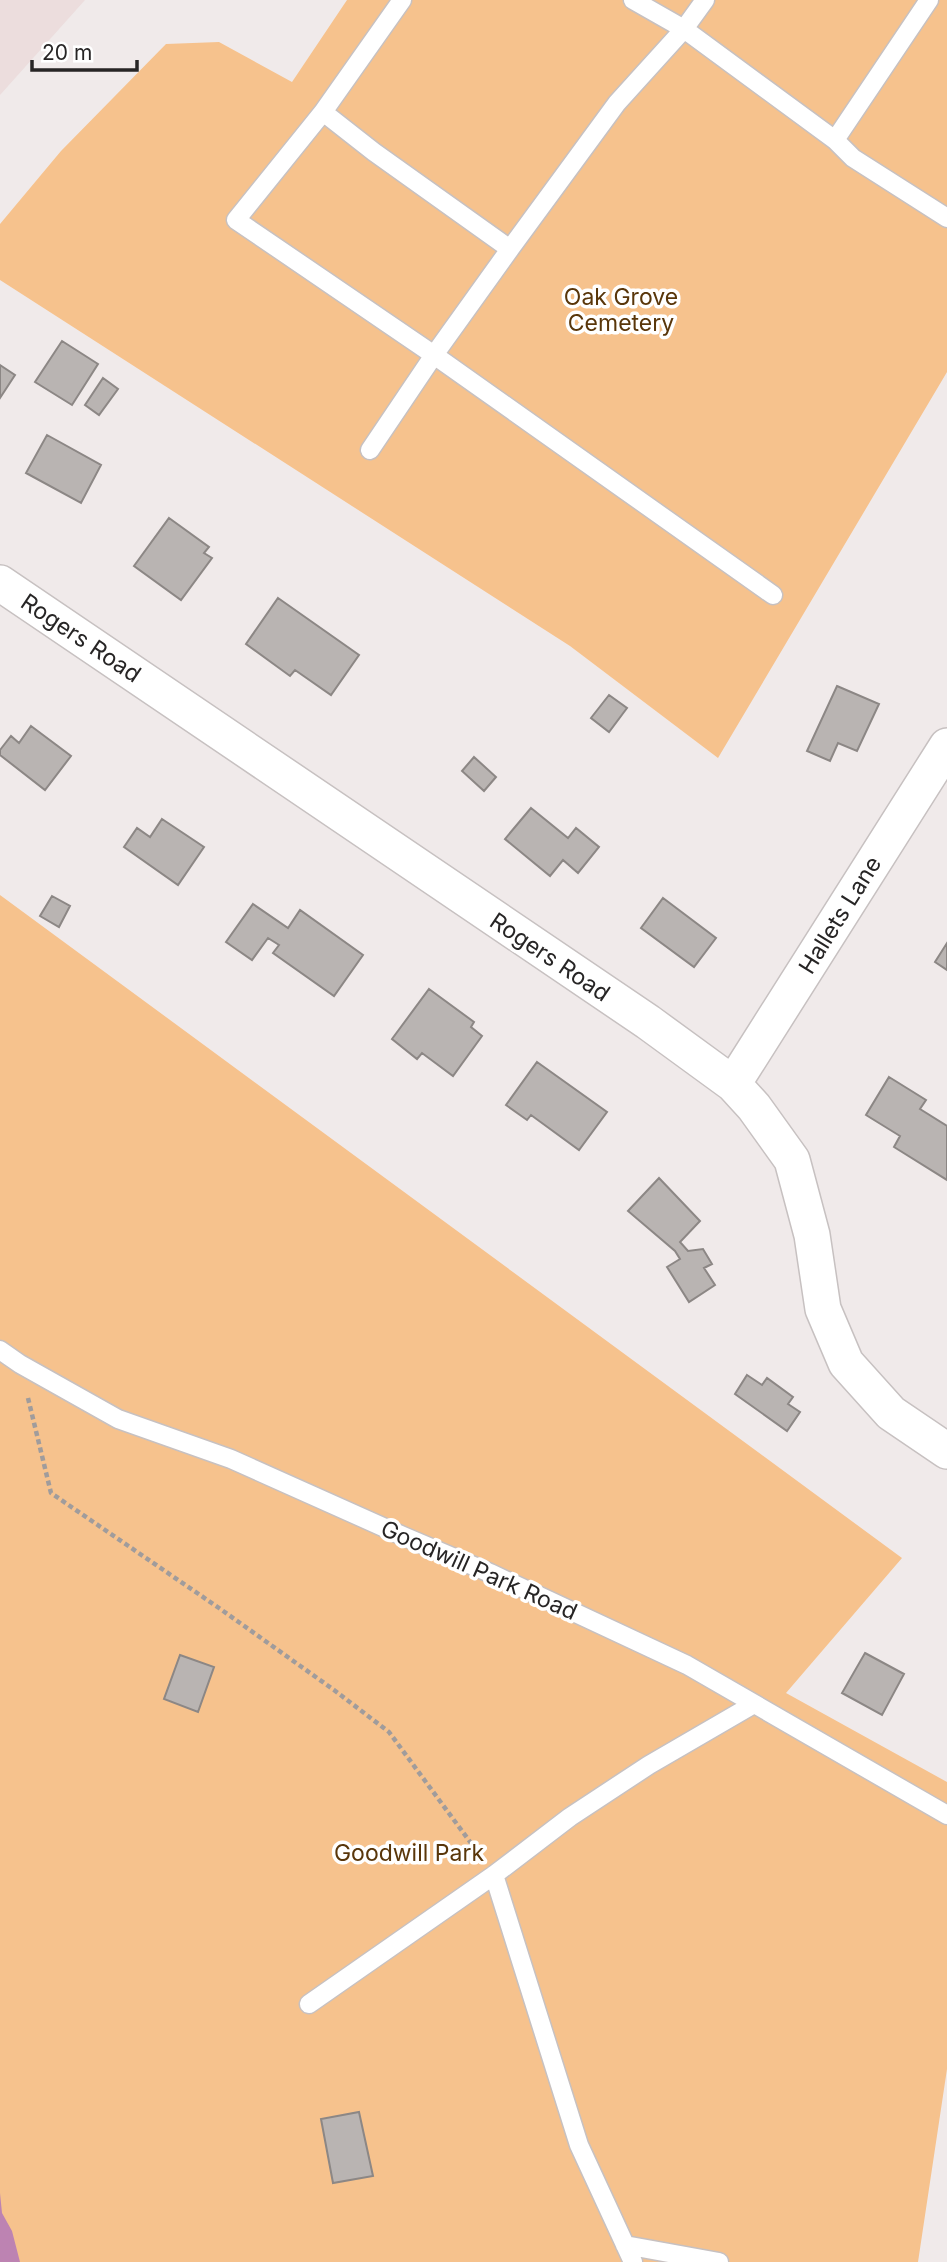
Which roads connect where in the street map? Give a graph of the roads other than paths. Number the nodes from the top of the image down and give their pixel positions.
1 (402, 0) edge
2 (633, 0) edge
3 (705, 0) edge
4 (929, 0) edge
5 (684, 29) junction
6 (323, 112) junction
7 (835, 140) junction
8 (947, 218) edge
9 (510, 249) junction
10 (434, 355) junction
11 (370, 450) dead end
12 (0, 583) edge
13 (773, 595) dead end
14 (947, 746) edge
15 (733, 1084) junction
16 (0, 1350) edge
17 (947, 1451) edge
18 (754, 1704) junction
19 (947, 1815) edge
20 (494, 1875) junction
21 (309, 2004) dead end
22 (625, 2245) junction
23 (633, 2262) edge
24 (719, 2262) edge

1 - 6 lane
2 - 5 lane
3 - 5 lane
4 - 7 lane
5 - 7 lane
5 - 9 lane
6 - 9 lane
6 - 10 lane
7 - 8 lane
9 - 10 lane
10 - 11 lane
10 - 13 lane
12 - 15 street, Rogers Road
14 - 15 street, Hallets Lane
15 - 17 street, Rogers Road
16 - 18 lane, Goodwill Park Road
18 - 19 lane, Goodwill Park Road
18 - 20 lane
20 - 21 lane
20 - 22 lane
22 - 23 lane
22 - 24 lane

